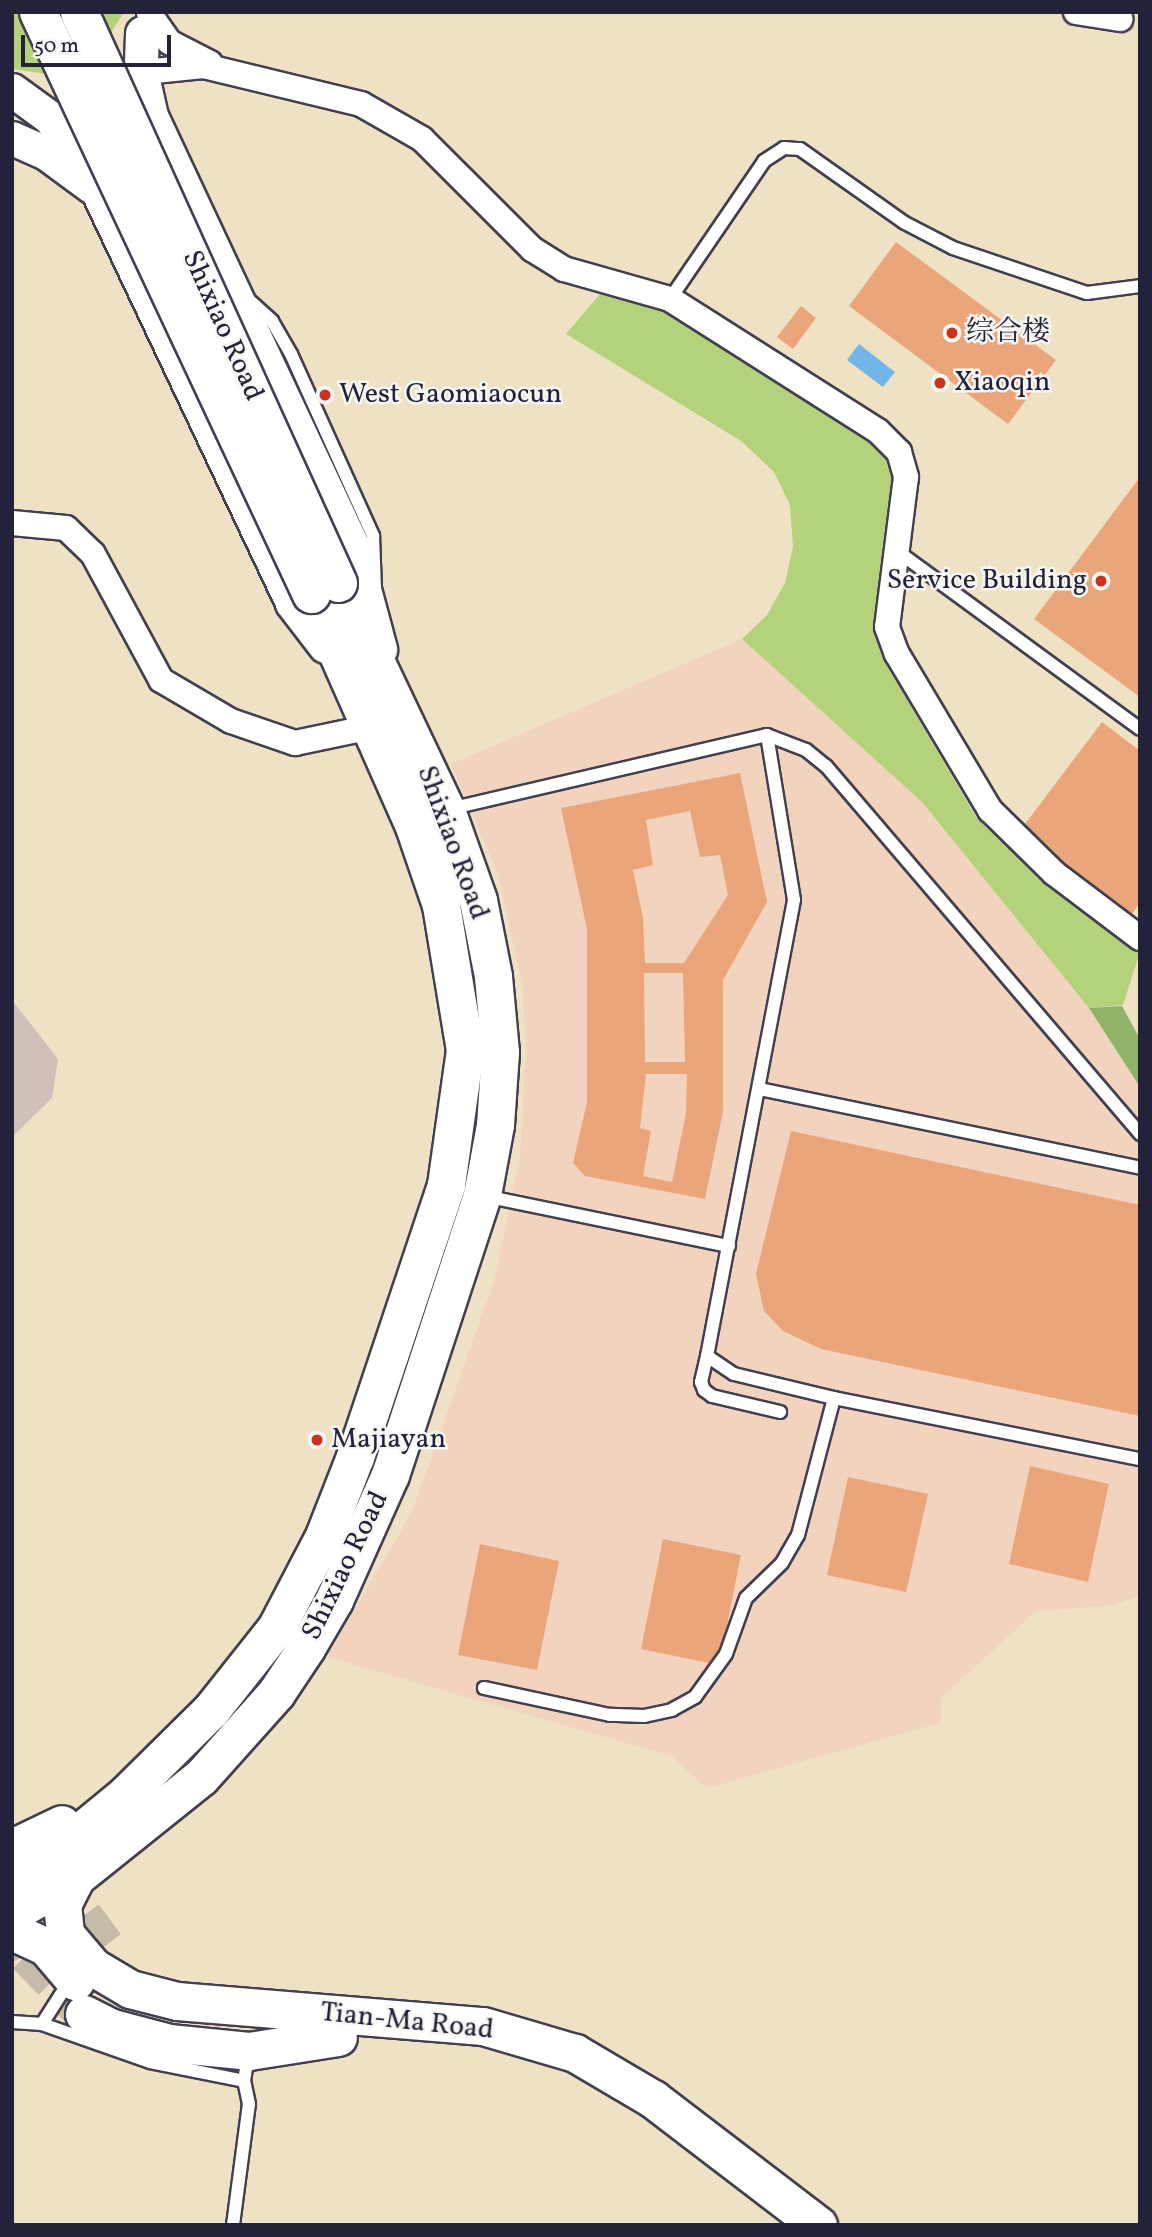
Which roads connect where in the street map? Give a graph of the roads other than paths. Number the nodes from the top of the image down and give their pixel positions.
1 (38, 12) edge
2 (79, 12) edge
3 (1076, 12) edge
4 (1120, 19) dead end
5 (147, 20) edge
6 (224, 69) junction
7 (141, 71) junction
8 (99, 79) junction
9 (12, 90) edge
10 (12, 138) edge
11 (98, 192) junction
12 (1140, 286) edge
13 (670, 299) junction
14 (12, 523) edge
15 (897, 551) junction
16 (325, 588) junction
17 (370, 684) junction
18 (371, 727) junction
19 (1140, 729) edge
20 (767, 736) junction
21 (446, 810) junction
22 (1140, 938) edge
23 (760, 1089) junction
24 (1140, 1134) edge
25 (1140, 1168) edge
26 (482, 1195) junction
27 (729, 1245) junction
28 (707, 1356) junction
29 (834, 1398) junction
30 (780, 1412) dead end
31 (1140, 1460) edge
32 (484, 1688) dead end
33 (126, 1794) junction
34 (12, 1848) edge
35 (76, 1877) junction
36 (12, 1879) edge
37 (12, 1913) edge
38 (12, 1931) edge
39 (107, 1946) tunnel mouth
40 (72, 1977) junction
41 (84, 2014) tunnel mouth
42 (12, 2022) edge
43 (42, 2024) junction
44 (339, 2025) junction
45 (246, 2066) junction
46 (233, 2225) edge
47 (777, 2225) edge
48 (818, 2225) edge

1 - 16 main road, Shixiao Road, bridge
2 - 16 main road, Shixiao Road, bridge
3 - 4 street
5 - 6 street
5 - 7 street
5 - 8 street
6 - 7 street
6 - 13 street
7 - 8 street
7 - 17 street
8 - 9 street
9 - 11 street
10 - 11 street
11 - 17 street
12 - 13 lane
13 - 15 street
14 - 18 street
15 - 19 lane
15 - 22 street
16 - 17 main road, Shixiao Road
17 - 18 main road, Shixiao Road
17 - 21 main road, Shixiao Road
18 - 33 main road, Shixiao Road
20 - 21 lane
20 - 23 lane
20 - 24 lane
21 - 26 main road, Shixiao Road
23 - 25 lane
23 - 27 lane
26 - 27 lane
26 - 35 main road, Shixiao Road
27 - 28 lane
28 - 29 lane
28 - 30 lane
29 - 31 lane
29 - 32 lane
33 - 34 main road
33 - 36 main road, Shixiao Road
35 - 37 main road, Shixiao Road
35 - 44 main road, Tian-Ma Road
38 - 40 main road, Tian-Ma Road
39 - 44 main road
40 - 43 lane
40 - 44 main road, Tian-Ma Road
41 - 45 main road
42 - 43 lane
43 - 45 lane
44 - 45 main road
44 - 47 main road, Tian-Ma Road
44 - 48 main road, Tian-Ma Road
45 - 46 lane

